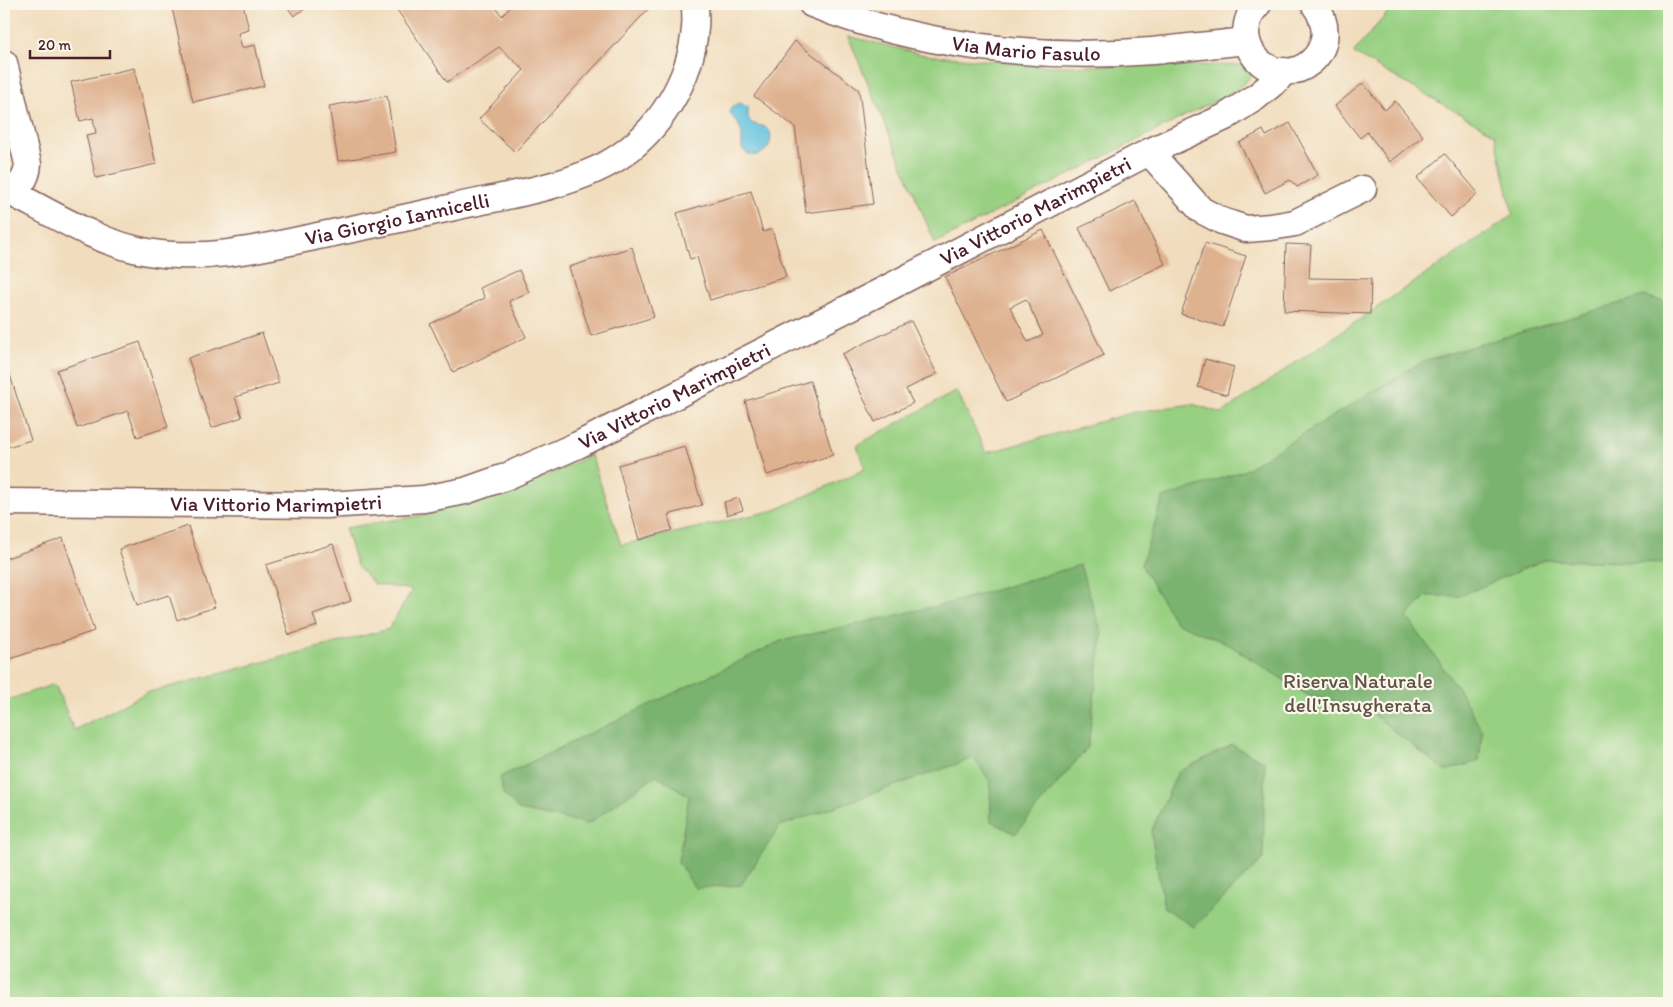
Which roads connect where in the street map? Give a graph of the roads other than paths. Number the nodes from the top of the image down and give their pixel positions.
1 (695, 4) edge
2 (812, 4) edge
3 (1258, 4) edge
4 (1314, 4) edge
5 (1247, 40) junction
6 (4, 63) edge
7 (1284, 72) junction
8 (1149, 152) junction
9 (1363, 188) dead end
10 (7, 193) edge
11 (4, 502) edge

1 - 10 street, Via Giorgio Iannicelli
2 - 5 street, Via Mario Fasulo
3 - 5 street
4 - 7 street
5 - 7 street
6 - 10 street
7 - 8 street, Via Vittorio Marimpietri
8 - 9 street
8 - 11 street, Via Vittorio Marimpietri

